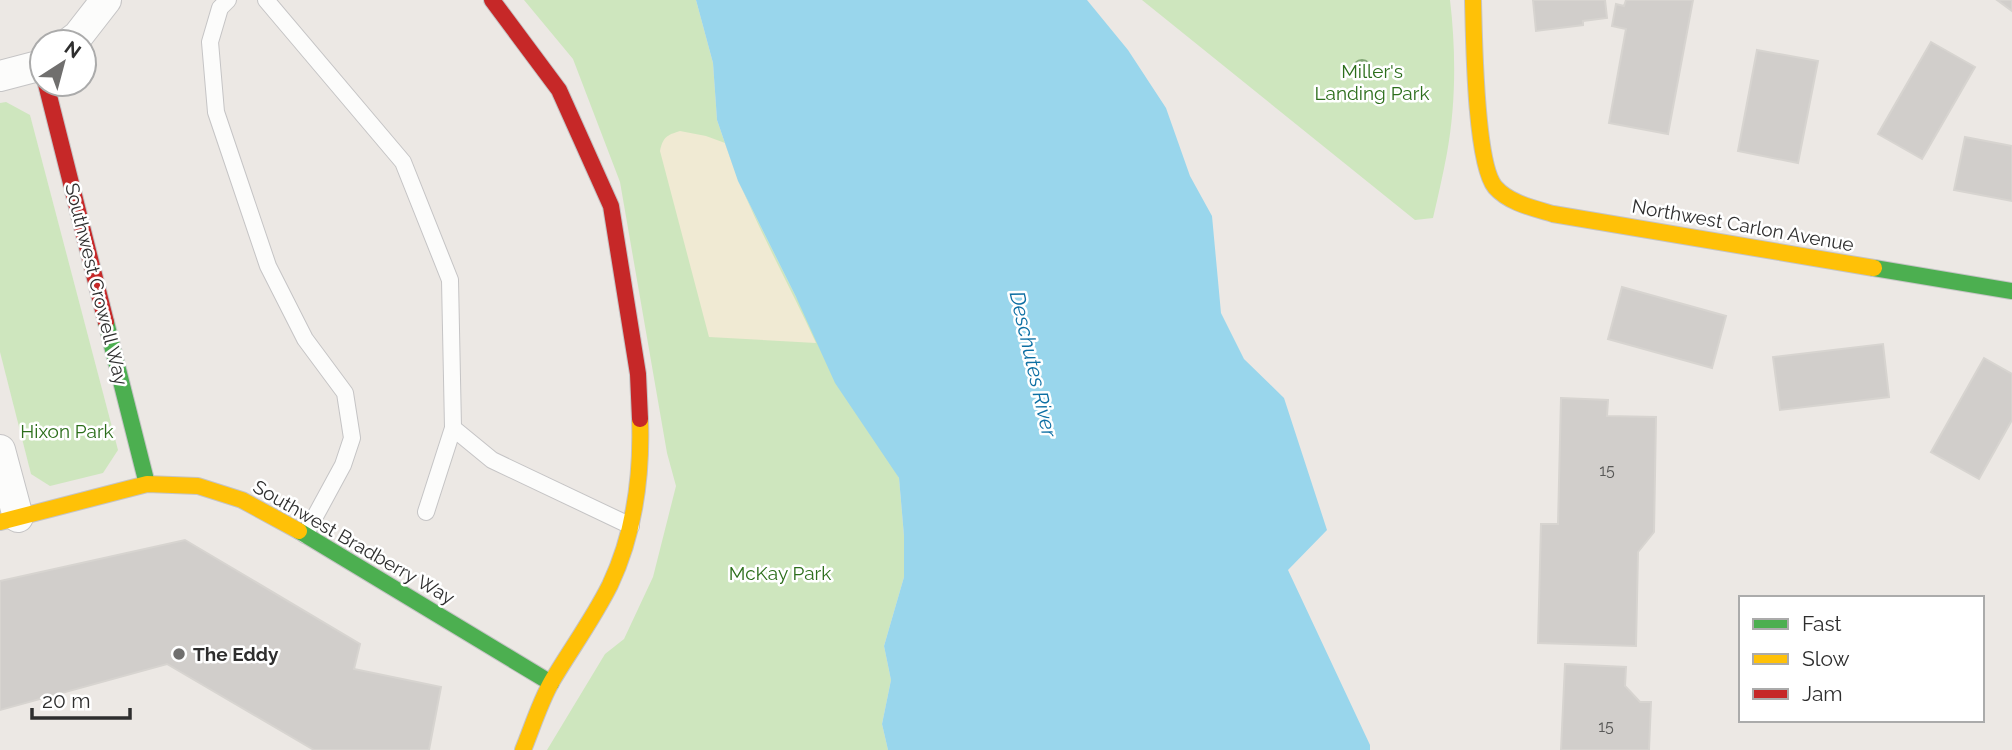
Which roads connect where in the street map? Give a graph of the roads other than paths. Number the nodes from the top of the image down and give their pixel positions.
1 (106, 0) edge
2 (228, 0) edge
3 (265, 0) edge
4 (492, 0) edge
5 (1473, 0) edge
6 (84, 28) edge
7 (28, 69) edge
8 (0, 76) edge
9 (50, 98) edge
10 (2012, 291) edge
11 (453, 428) junction
12 (0, 450) edge
13 (148, 484) junction
14 (426, 512) dead end
15 (9, 519) edge
16 (631, 527) junction
17 (305, 535) junction
18 (551, 683) junction
19 (523, 750) edge

1 - 6 street
2 - 17 lane
3 - 11 lane
4 - 16 street
5 - 10 street, Northwest Carlon Avenue
7 - 8 street
9 - 13 street, Southwest Crowell Way
11 - 14 lane
11 - 16 lane
12 - 15 street
13 - 15 street, Southwest Bradberry Way
13 - 17 street, Southwest Bradberry Way
16 - 18 street
17 - 18 street, Southwest Bradberry Way
18 - 19 street

